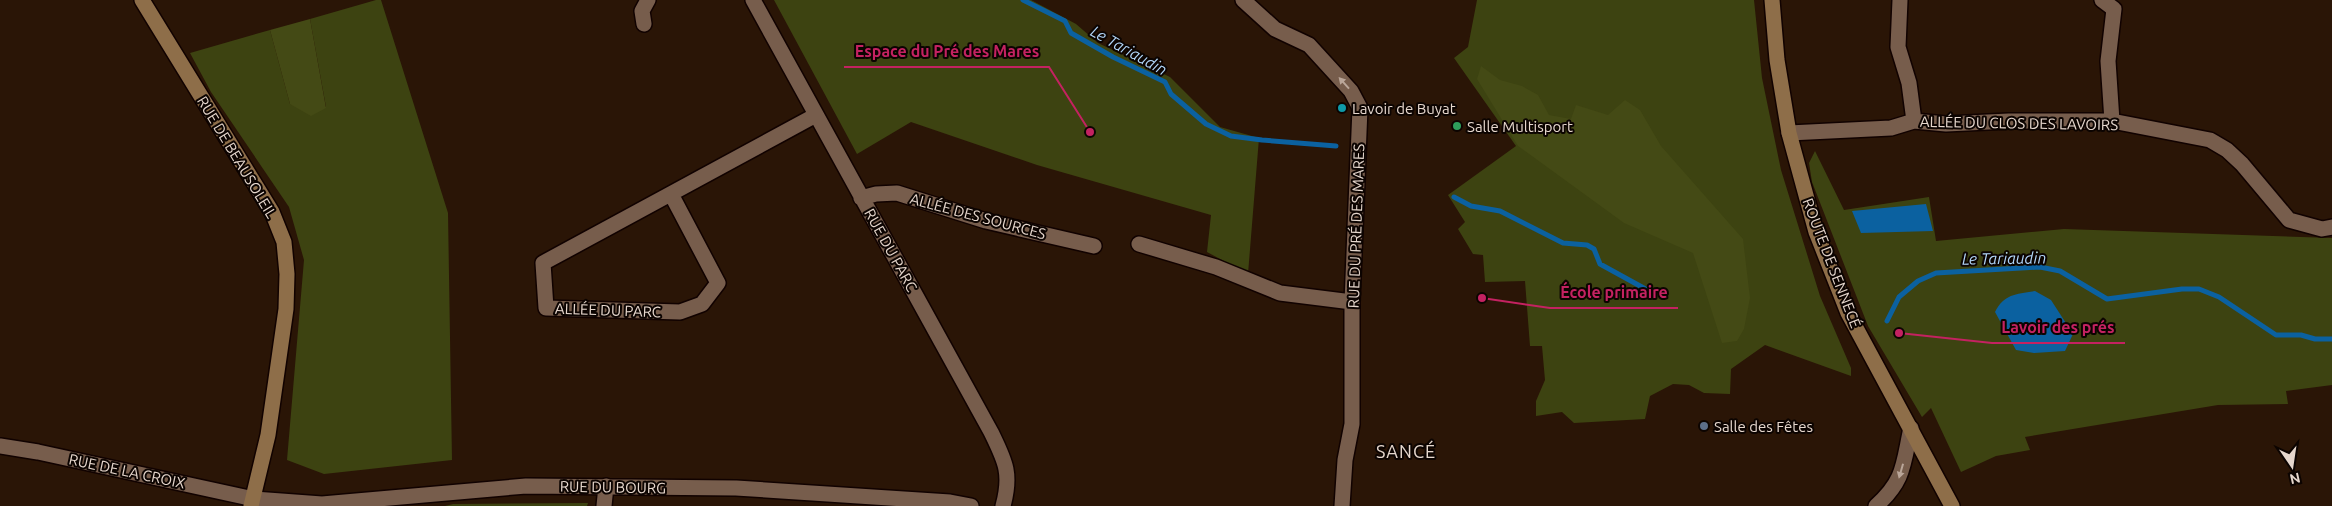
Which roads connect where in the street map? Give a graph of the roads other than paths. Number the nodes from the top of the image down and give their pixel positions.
1 (142, 0) edge
2 (648, 0) edge
3 (753, 0) edge
4 (1243, 0) edge
5 (1772, 0) edge
6 (1900, 0) edge
7 (2102, 0) edge
8 (644, 24) dead end
9 (816, 115) junction
10 (1914, 121) junction
11 (2112, 121) junction
12 (1789, 133) junction
13 (671, 194) junction
14 (862, 198) junction
15 (2332, 227) edge
16 (1139, 244) dead end
17 (1094, 246) dead end
18 (1352, 302) junction
19 (1910, 428) junction
20 (0, 446) edge
21 (606, 486) junction
22 (253, 502) edge
23 (604, 506) edge
24 (971, 506) edge
25 (1003, 506) edge
26 (1342, 506) edge
27 (1876, 506) edge
28 (1952, 506) edge

1 - 22 street, RUE DE BEAUSOLEIL
2 - 8 street
3 - 9 street, RUE DU PARC
18 -> 4 street, RUE DU PRÉ DES MARES
5 - 12 street, ROUTE DE SENNECÉ
6 - 10 street
7 - 11 street
9 - 13 street, ALLÉE DU PARC
9 - 14 street, RUE DU PARC
10 - 11 street, ALLÉE DU CLOS DES LAVOIRS
10 - 12 street, ALLÉE DU CLOS DES LAVOIRS
11 - 15 street, ALLÉE DU CLOS DES LAVOIRS
12 - 19 street, ROUTE DE SENNECÉ
13 - 13 street, ALLÉE DU PARC
14 - 17 street, ALLÉE DES SOURCES
14 - 25 street, RUE DU PARC
16 - 18 street
18 - 26 street, RUE DU PRÉ DES MARES
19 -> 27 street
19 - 28 street, ROUTE DE SENNECÉ
20 - 22 street, RUE DE LA CROIX
21 - 22 street, RUE DU BOURG
21 - 23 street
21 - 24 street, RUE DU BOURG

